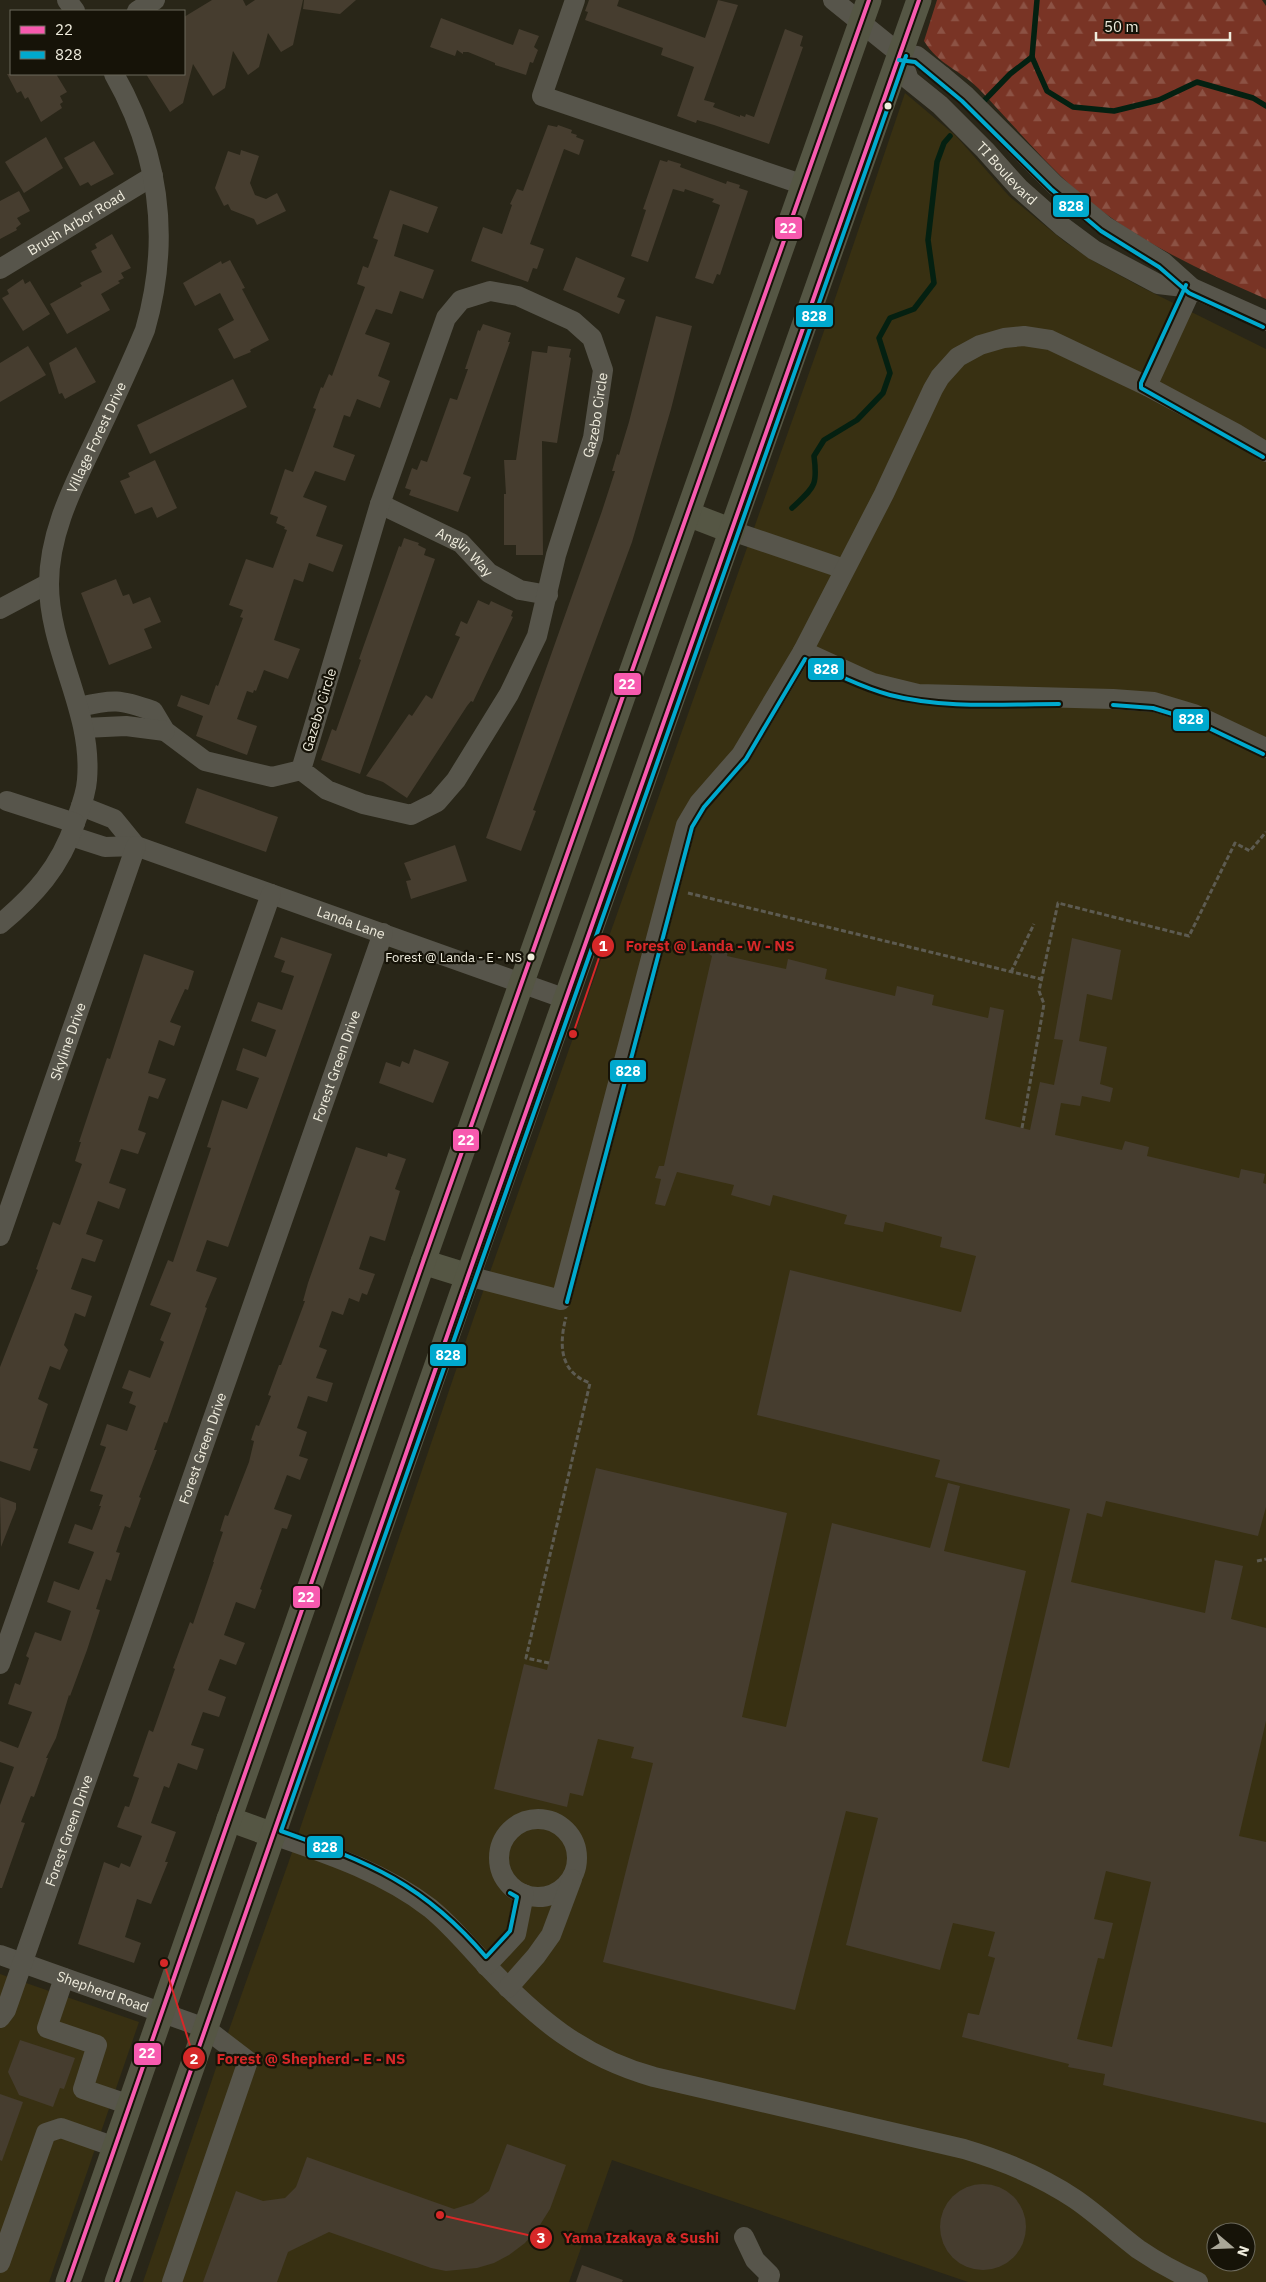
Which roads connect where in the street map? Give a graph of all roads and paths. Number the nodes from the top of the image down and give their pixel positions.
1 (155, 0) edge
2 (575, 0) edge
3 (833, 0) edge
4 (919, 0) edge
5 (138, 10) edge
6 (865, 11) edge
7 (900, 54) junction
8 (114, 75) edge
9 (153, 176) junction
10 (804, 185) junction
11 (0, 269) edge
12 (1192, 288) junction
13 (1266, 321) edge
14 (1147, 386) junction
15 (1266, 452) edge
16 (380, 504) junction
17 (688, 514) junction
18 (732, 531) junction
19 (844, 569) junction
20 (49, 583) junction
21 (548, 595) junction
22 (0, 609) edge
23 (803, 651) junction
24 (79, 707) junction
25 (84, 728) junction
26 (165, 731) junction
27 (1266, 748) edge
28 (301, 770) junction
29 (7, 801) dead end
30 (76, 822) junction
31 (1266, 832) edge
32 (136, 846) junction
33 (271, 894) junction
34 (684, 894) dead end
35 (0, 924) edge
36 (1034, 924) dead end
37 (383, 933) junction
38 (1010, 972) junction
39 (1041, 979) junction
40 (522, 983) junction
41 (566, 999) junction
42 (1022, 1128) dead end
43 (0, 1236) edge
44 (424, 1262) junction
45 (468, 1276) junction
46 (567, 1313) dead end
47 (1266, 1559) edge
48 (1257, 1561) dead end
49 (549, 1663) dead end
50 (0, 1664) edge
51 (228, 1819) junction
52 (273, 1834) junction
53 (574, 1876) junction
54 (524, 1894) junction
55 (0, 1955) edge
56 (22, 1963) junction
57 (486, 1966) junction
58 (64, 1978) junction
59 (508, 1988) junction
60 (162, 2012) junction
61 (0, 2018) edge
62 (205, 2028) junction
63 (130, 2105) junction
64 (115, 2147) junction
65 (744, 2238) dead end
66 (0, 2263) edge
67 (68, 2282) edge
68 (117, 2282) edge
69 (172, 2282) edge
70 (768, 2282) edge
71 (1198, 2282) edge

1 - 5 street
2 - 10 street
3 - 6 street, TI Boulevard
4 - 7 main road
6 - 7 street, TI Boulevard
6 - 10 main road
7 - 12 street, TI Boulevard
7 - 12 street, TI Boulevard
7 - 18 main road
8 - 9 street, Village Forest Drive
9 - 11 street, Brush Arbor Road
9 - 20 street, Village Forest Drive
10 - 17 main road
12 - 13 street, TI Boulevard
12 - 14 street
14 - 15 street
14 - 19 street
16 - 21 street, Anglin Way
16 - 21 street, Gazebo Circle
16 - 28 street, Gazebo Circle
17 - 18 main road
17 - 40 main road
18 - 19 street
18 - 41 main road
19 - 23 street
20 - 22 street
20 - 24 street, Village Forest Drive
21 - 28 street, Gazebo Circle
23 - 27 street
23 - 45 street
24 - 25 street, Village Forest Drive
24 - 26 street, Gazebo Circle
25 - 26 street, Gazebo Circle
25 - 30 street, Village Forest Drive
26 - 28 street, Gazebo Circle
29 - 30 street
30 - 32 street
30 - 32 street
30 - 35 street, Village Forest Drive
31 - 39 path
32 - 33 street, Landa Lane
32 - 43 street, Skyline Drive
33 - 37 street, Landa Lane
33 - 50 street
34 - 38 path
36 - 38 path
37 - 40 street, Landa Lane
37 - 56 street, Forest Green Drive
38 - 39 path
39 - 42 path
40 - 41 street, Landa Lane
40 - 44 main road
41 - 45 main road
44 - 45 main road
44 - 51 main road
45 - 52 main road
46 - 49 path
47 - 48 path
51 - 52 main road
51 - 60 main road
52 - 57 street
52 - 62 main road
53 - 54 street
53 - 54 street
53 - 59 street
54 - 57 street
55 - 56 street, Shepherd Road
56 - 58 street, Shepherd Road
56 - 61 street, Forest Green Drive
57 - 59 street
58 - 60 street, Shepherd Road
58 - 63 street
59 - 71 street
60 - 62 street, Shepherd Road
60 - 63 main road
62 - 68 main road
62 - 69 street, Shepherd Road
63 - 64 main road
64 - 66 street
64 - 67 main road
65 - 70 street

